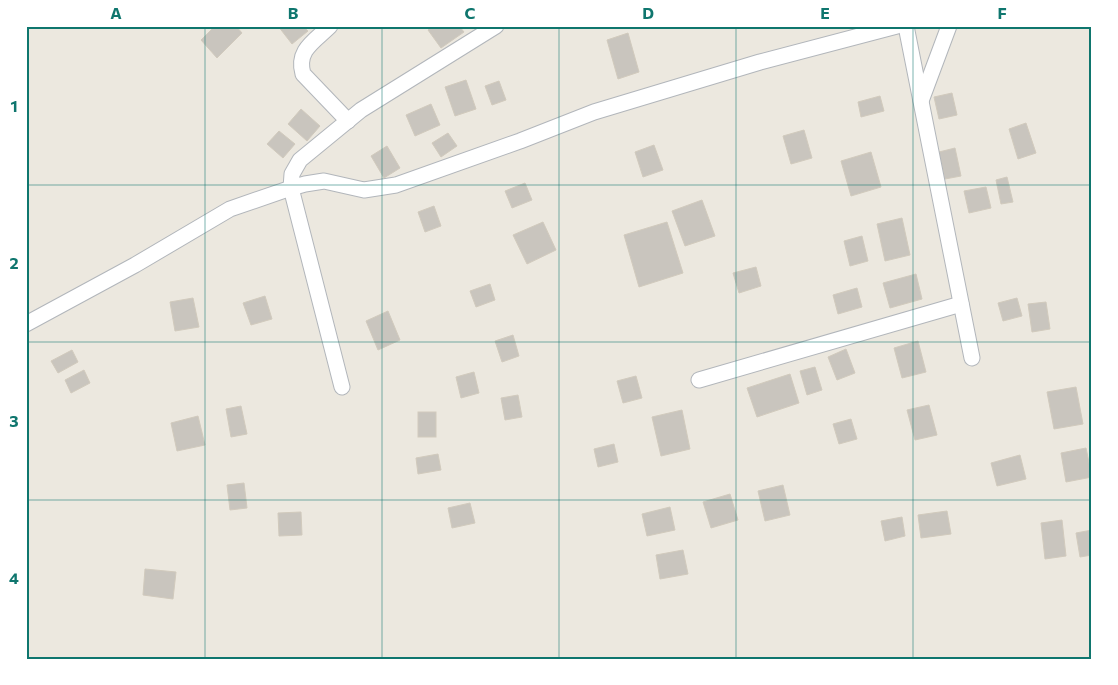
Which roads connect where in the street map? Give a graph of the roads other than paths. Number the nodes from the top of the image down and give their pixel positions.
1 (330, 26) edge
2 (496, 26) edge
3 (896, 26) edge
4 (906, 26) edge
5 (949, 26) edge
6 (921, 102) junction
7 (348, 121) junction
8 (291, 188) junction
9 (961, 304) junction
10 (26, 324) edge
11 (972, 358) dead end
12 (699, 380) dead end
13 (342, 387) dead end

1 - 7 street
2 - 7 street
3 - 8 street
4 - 6 street
5 - 6 street
6 - 9 street
7 - 8 street
8 - 10 street
8 - 13 street
9 - 11 street
9 - 12 street

